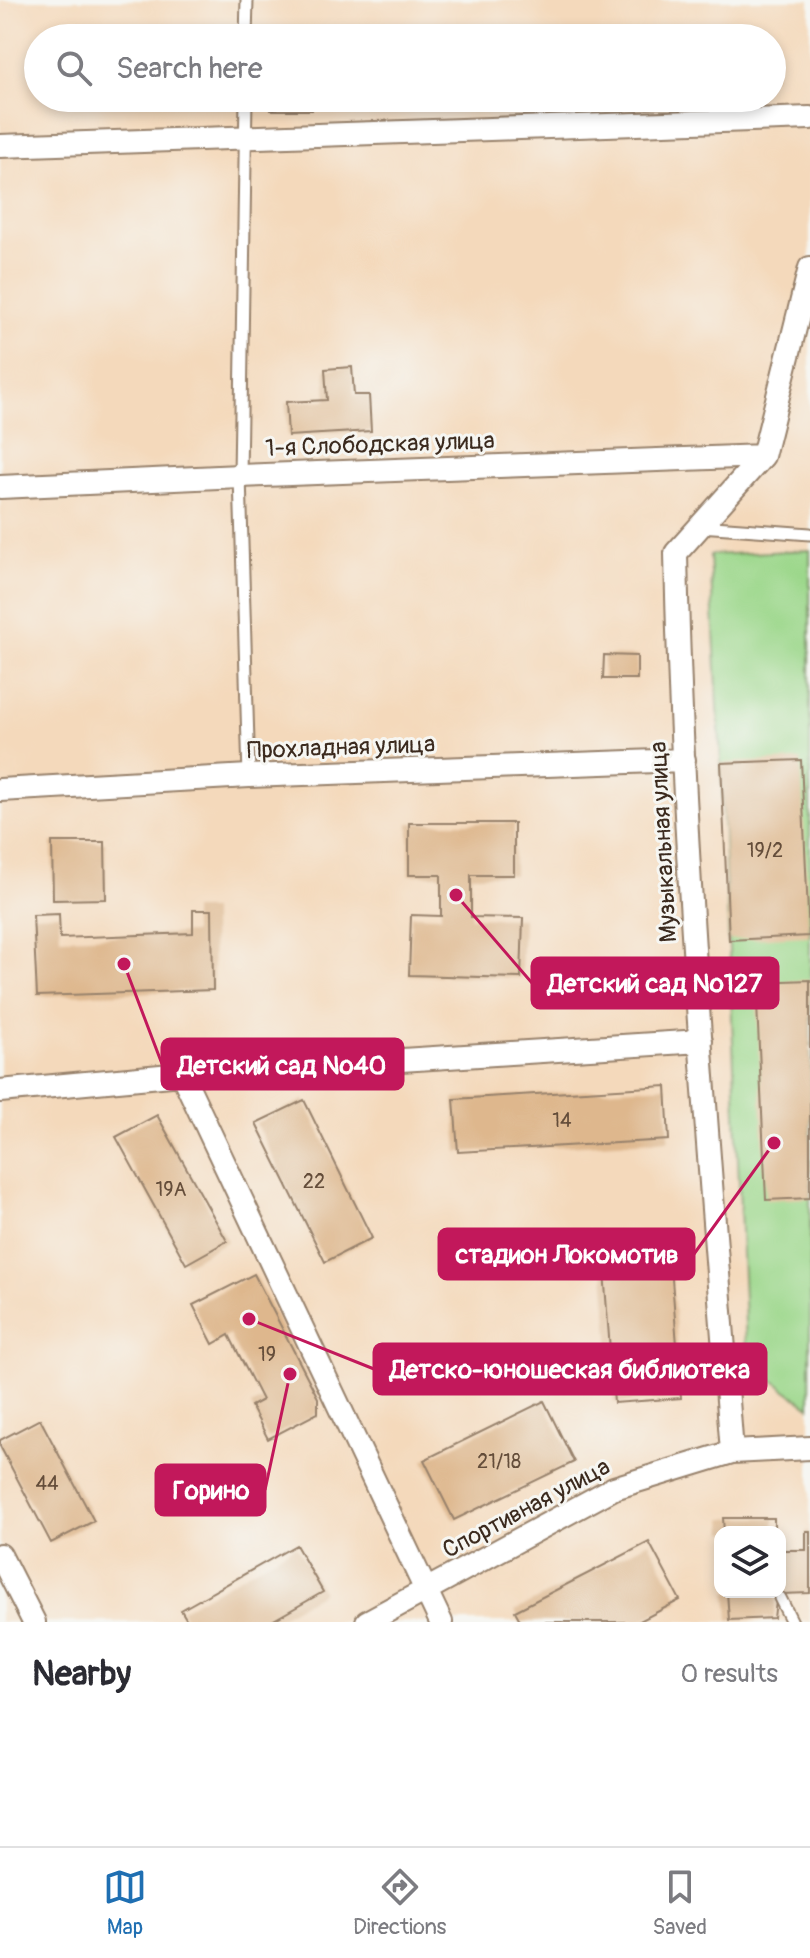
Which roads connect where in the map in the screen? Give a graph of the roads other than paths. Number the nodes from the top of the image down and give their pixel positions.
1 (247, 0) edge
2 (246, 24) edge
3 (246, 112) edge
4 (810, 118) edge
5 (245, 137) junction
6 (0, 146) edge
7 (810, 268) edge
8 (763, 456) junction
9 (240, 476) junction
10 (0, 487) edge
11 (700, 526) junction
12 (810, 534) edge
13 (684, 760) junction
14 (249, 776) junction
15 (0, 790) edge
16 (701, 1041) junction
17 (182, 1074) junction
18 (0, 1091) edge
19 (810, 1448) edge
20 (732, 1452) junction
21 (0, 1555) edge
22 (425, 1591) junction
23 (780, 1598) dead end
24 (34, 1622) edge
25 (367, 1622) edge
26 (441, 1622) edge
27 (792, 1622) edge

1 - 2 lane
3 - 5 lane
4 - 5 street
5 - 6 street
5 - 9 lane
7 - 8 street, Музыкальная улица
8 - 9 street, 1-я Слободская улица
8 - 11 street, Музыкальная улица
9 - 10 street, 1-я Слободская улица
9 - 14 lane
11 - 12 lane
11 - 13 street, Музыкальная улица
13 - 14 street, Прохладная улица
13 - 16 street, Музыкальная улица
14 - 15 street, Прохладная улица
16 - 17 street
16 - 20 street, Музыкальная улица
17 - 18 street
17 - 22 street
19 - 20 street, Спортивная улица
20 - 22 street, Спортивная улица
21 - 24 street
22 - 25 street, Спортивная улица
22 - 26 street
23 - 27 lane

